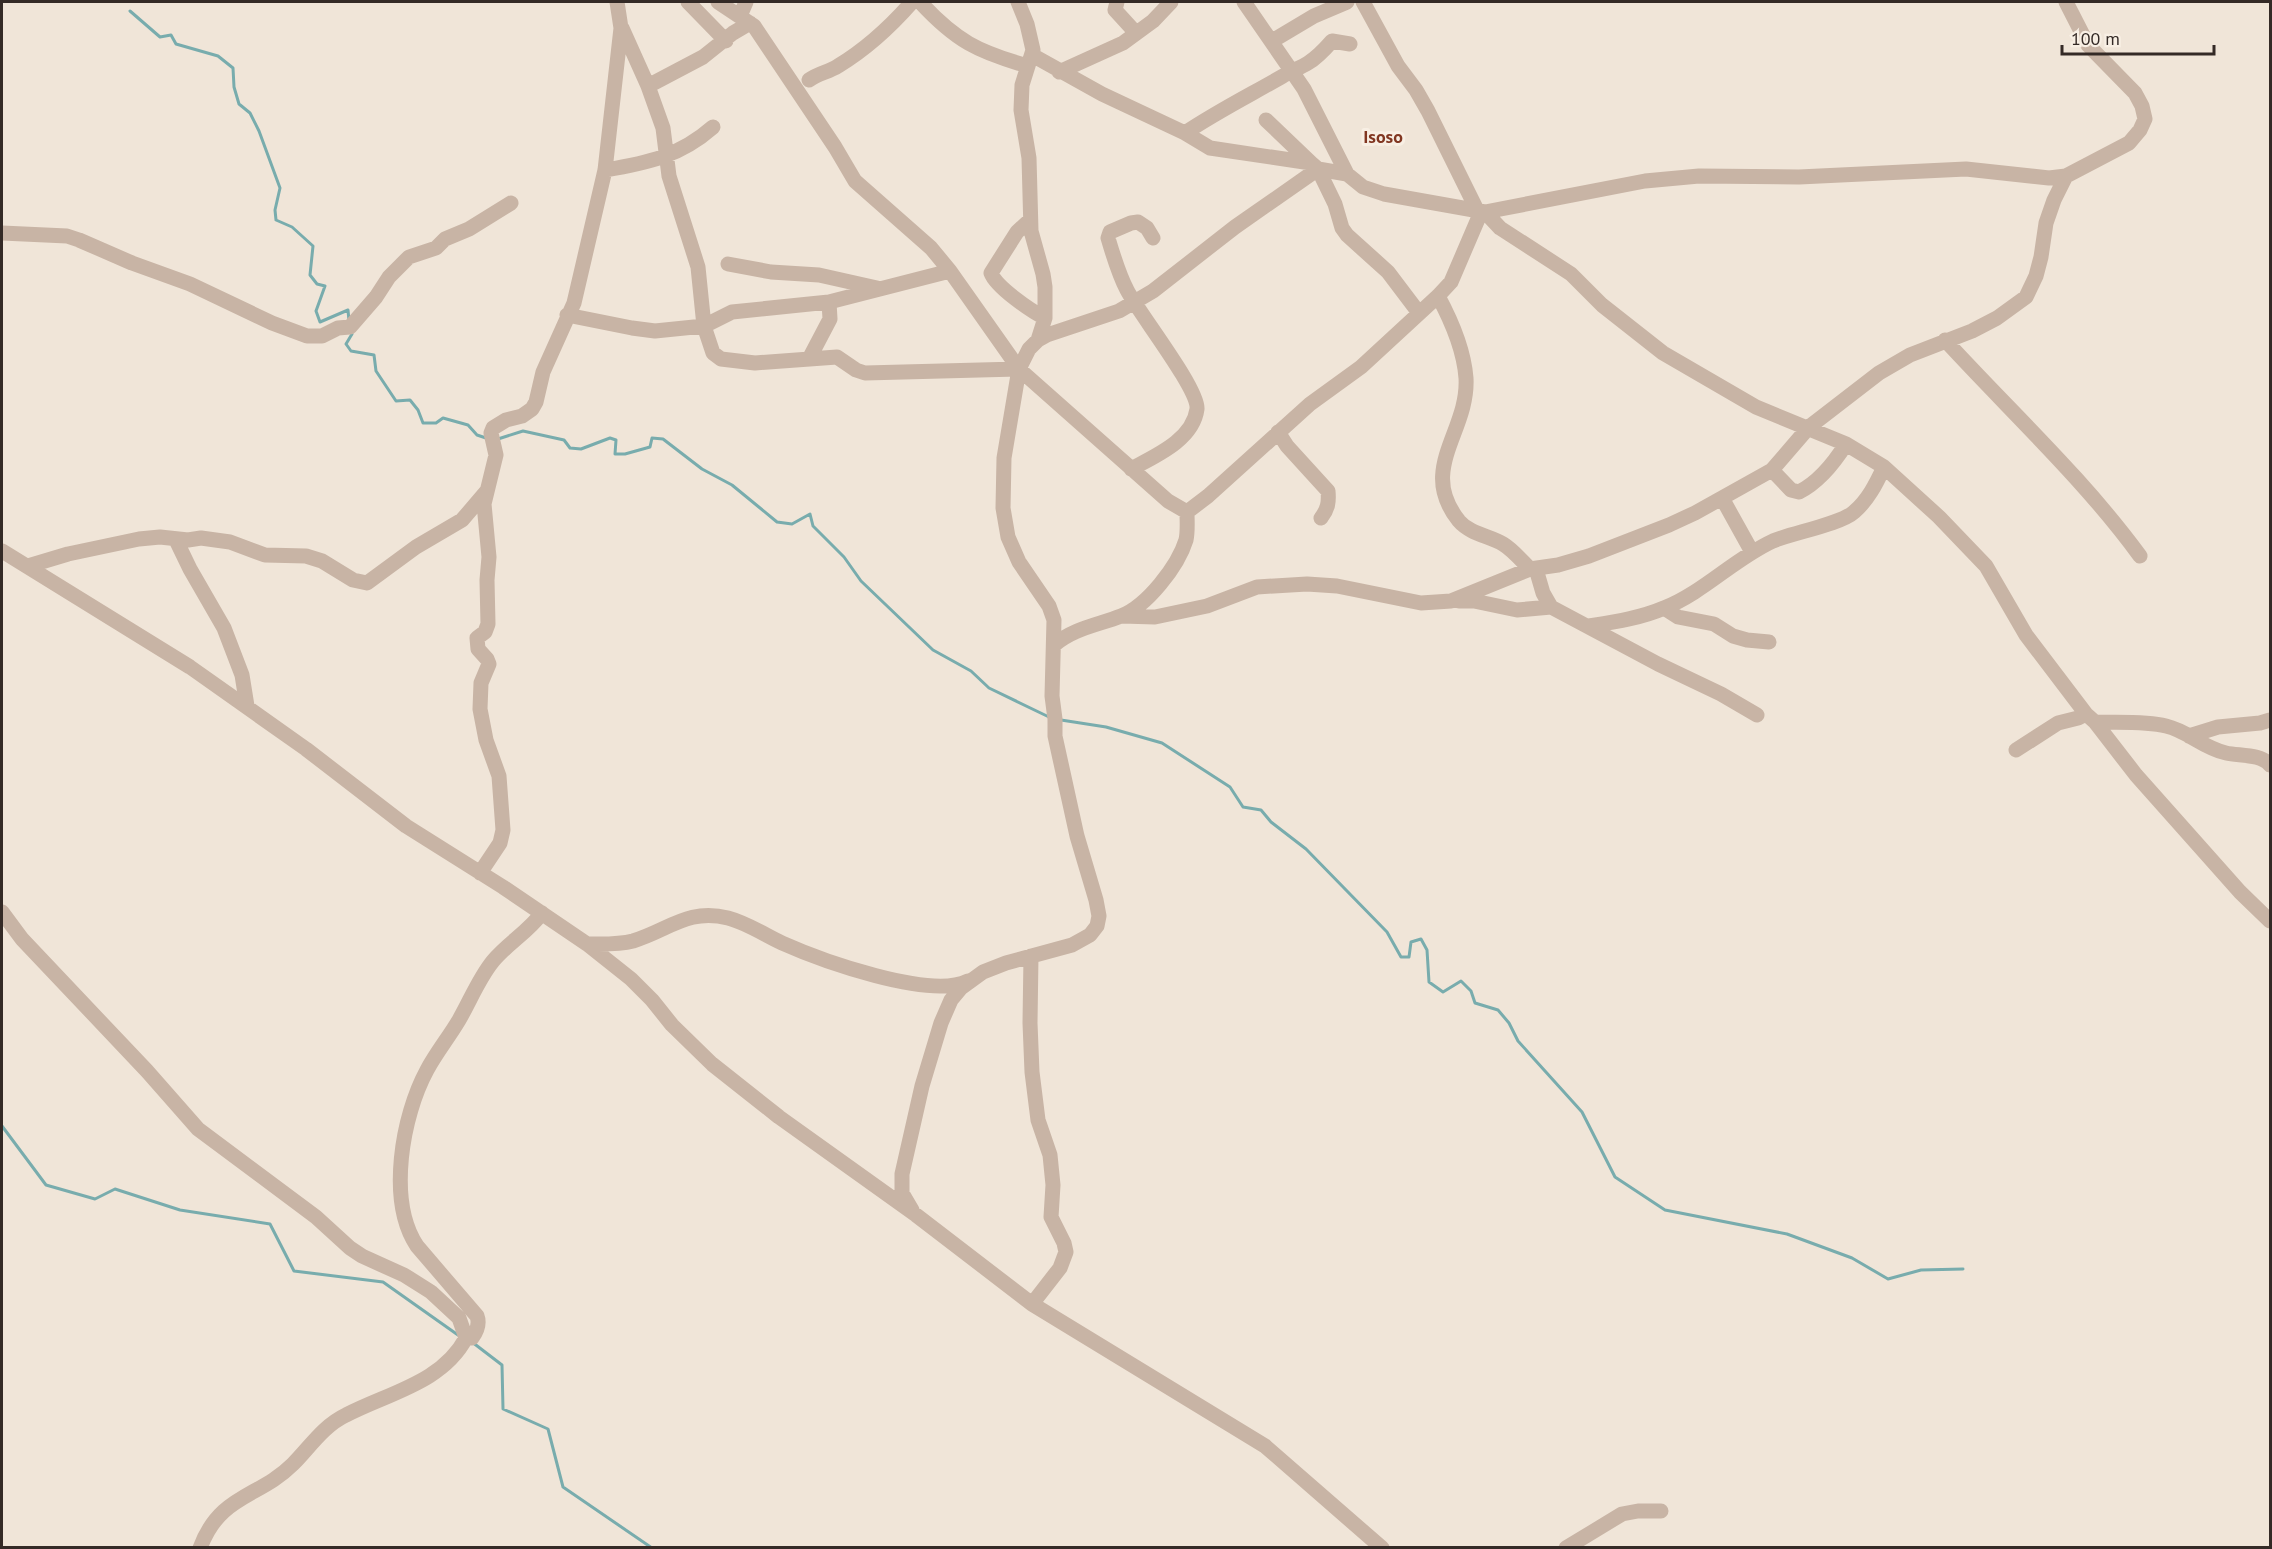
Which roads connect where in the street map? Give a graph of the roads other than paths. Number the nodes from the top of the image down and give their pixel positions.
1 (617, 2) edge
2 (688, 2) edge
3 (718, 2) edge
4 (746, 2) edge
5 (912, 2) edge
6 (920, 2) edge
7 (1018, 2) edge
8 (1117, 2) edge
9 (1170, 2) edge
10 (1244, 2) edge
11 (1347, 2) edge
12 (1363, 2) edge
13 (2066, 2) edge
14 (745, 20) junction
15 (621, 28) junction
16 (1136, 33) junction
17 (726, 41) junction
18 (1272, 41) junction
19 (1350, 44) dead end
20 (1030, 61) junction
21 (1292, 70) junction
22 (1059, 72) junction
23 (809, 80) dead end
24 (648, 86) junction
25 (1266, 120) dead end
26 (714, 127) dead end
27 (1185, 133) junction
28 (668, 155) junction
29 (1314, 166) junction
30 (605, 171) junction
31 (1347, 174) junction
32 (2066, 176) junction
33 (511, 203) dead end
34 (1481, 212) junction
35 (1030, 220) junction
36 (2, 233) edge
37 (1154, 238) dead end
38 (728, 264) dead end
39 (950, 271) junction
40 (882, 288) junction
41 (1438, 296) junction
42 (1134, 300) junction
43 (829, 302) junction
44 (1419, 313) junction
45 (567, 315) junction
46 (1045, 318) junction
47 (704, 326) junction
48 (1038, 340) junction
49 (1945, 340) junction
50 (809, 359) junction
51 (1019, 369) junction
52 (1809, 427) junction
53 (1278, 432) junction
54 (1846, 444) junction
55 (1884, 467) junction
56 (1131, 469) junction
57 (1772, 470) junction
58 (486, 492) junction
59 (1722, 498) junction
60 (1187, 512) junction
61 (1322, 518) dead end
62 (176, 540) junction
63 (2, 551) edge
64 (1752, 552) junction
65 (2140, 556) dead end
66 (28, 566) junction
67 (1533, 569) junction
68 (1451, 601) junction
69 (1551, 607) junction
70 (1664, 608) junction
71 (1122, 616) junction
72 (1589, 626) junction
73 (1769, 642) dead end
74 (1054, 645) junction
75 (247, 706) junction
76 (1757, 715) dead end
77 (2091, 718) junction
78 (2271, 720) edge
79 (2189, 736) junction
80 (2016, 750) dead end
81 (2271, 765) edge
82 (480, 873) junction
83 (2, 912) edge
84 (542, 913) junction
85 (2271, 921) edge
86 (587, 944) junction
87 (1031, 956) junction
88 (972, 979) junction
89 (916, 1215) junction
90 (1032, 1304) junction
91 (466, 1338) junction
92 (1661, 1511) dead end
93 (200, 1548) edge
94 (1382, 1548) edge
95 (1566, 1548) edge

1 - 15 street
2 - 17 street
3 - 14 street
4 - 14 street
5 - 23 street
6 - 20 street
7 - 20 street
8 - 16 street
9 - 16 street
10 - 18 street
11 - 18 street
12 - 34 street
13 - 32 street
14 - 17 street
14 - 39 street
15 - 24 street
15 - 30 street
16 - 22 street
17 - 24 street
18 - 21 street
19 - 21 street
20 - 22 street
20 - 35 street
21 - 27 street
21 - 31 street
22 - 27 street
24 - 28 street
25 - 29 street
26 - 28 street
27 - 29 street
28 - 30 street
28 - 47 street
29 - 31 street
29 - 42 street
29 - 44 street
30 - 45 street
31 - 34 street
32 - 34 street
32 - 49 street
33 - 36 street
34 - 41 street
34 - 52 street
35 - 46 street
35 - 46 street
37 - 42 street
38 - 40 street
39 - 40 street
39 - 51 street
40 - 43 street
41 - 44 street
41 - 67 street
42 - 48 street
42 - 56 street
43 - 47 street
43 - 50 street
44 - 53 street
45 - 47 street
45 - 58 street
46 - 48 street
47 - 50 street
48 - 51 street
49 - 52 street
49 - 65 street
50 - 51 street
51 - 56 street
51 - 74 street
52 - 54 street
52 - 57 street
53 - 60 street
53 - 61 street
54 - 55 street
54 - 57 street
55 - 64 street
55 - 77 street
56 - 60 street
57 - 59 street
58 - 62 street
58 - 82 street
59 - 64 street
59 - 67 street
60 - 71 street
62 - 66 street
62 - 75 street
63 - 66 street
64 - 70 street
66 - 75 street
67 - 68 street
67 - 69 street
68 - 69 street
68 - 71 street
69 - 72 street
70 - 72 street
70 - 73 street
71 - 74 street
72 - 76 street
74 - 87 street
75 - 82 street
77 - 79 street
77 - 80 street
77 - 85 street
78 - 79 street
79 - 81 street
82 - 84 street
83 - 91 street
84 - 86 street
84 - 91 street
86 - 88 street
86 - 89 street
87 - 88 street
87 - 90 street
88 - 89 street
89 - 90 street
90 - 94 street
91 - 93 street
92 - 95 street

